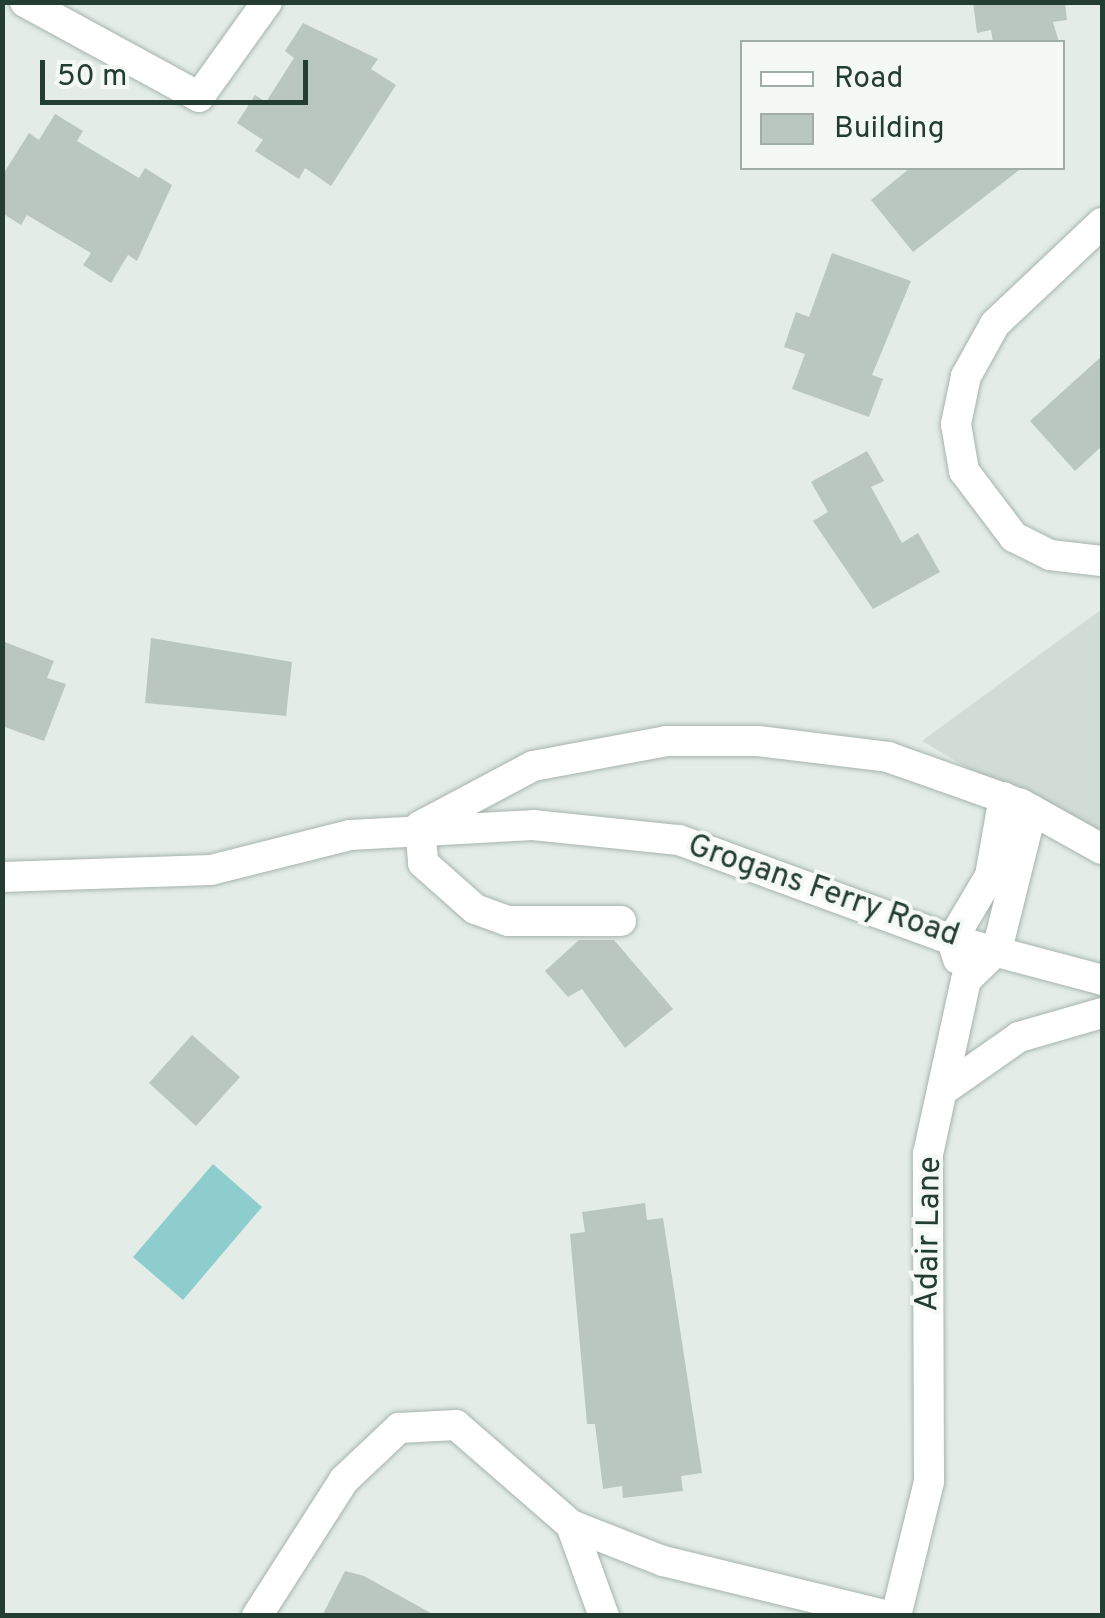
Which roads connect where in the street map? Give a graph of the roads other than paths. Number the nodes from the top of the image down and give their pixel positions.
1 (25, 2) edge
2 (267, 2) edge
3 (1102, 224) edge
4 (1102, 560) edge
5 (1018, 803) junction
6 (420, 826) junction
7 (1102, 849) edge
8 (2, 877) edge
9 (621, 921) dead end
10 (952, 940) junction
11 (997, 950) junction
12 (966, 980) junction
13 (1102, 980) edge
14 (1102, 1013) edge
15 (942, 1092) junction
16 (572, 1525) junction
17 (257, 1616) edge
18 (604, 1616) edge
19 (888, 1616) edge
20 (896, 1616) edge

1 - 2 street
3 - 4 street
5 - 6 street, Grogans Ferry Road
5 - 7 street, Grogans Ferry Road
5 - 10 street
5 - 11 street
6 - 8 street, Grogans Ferry Road
6 - 9 street
6 - 10 street, Grogans Ferry Road
10 - 11 street, Grogans Ferry Road
10 - 12 street
11 - 12 street
11 - 13 street, Grogans Ferry Road
12 - 15 street, Adair Lane
14 - 15 street
15 - 20 street, Adair Lane
16 - 17 street
16 - 18 street
16 - 19 street

